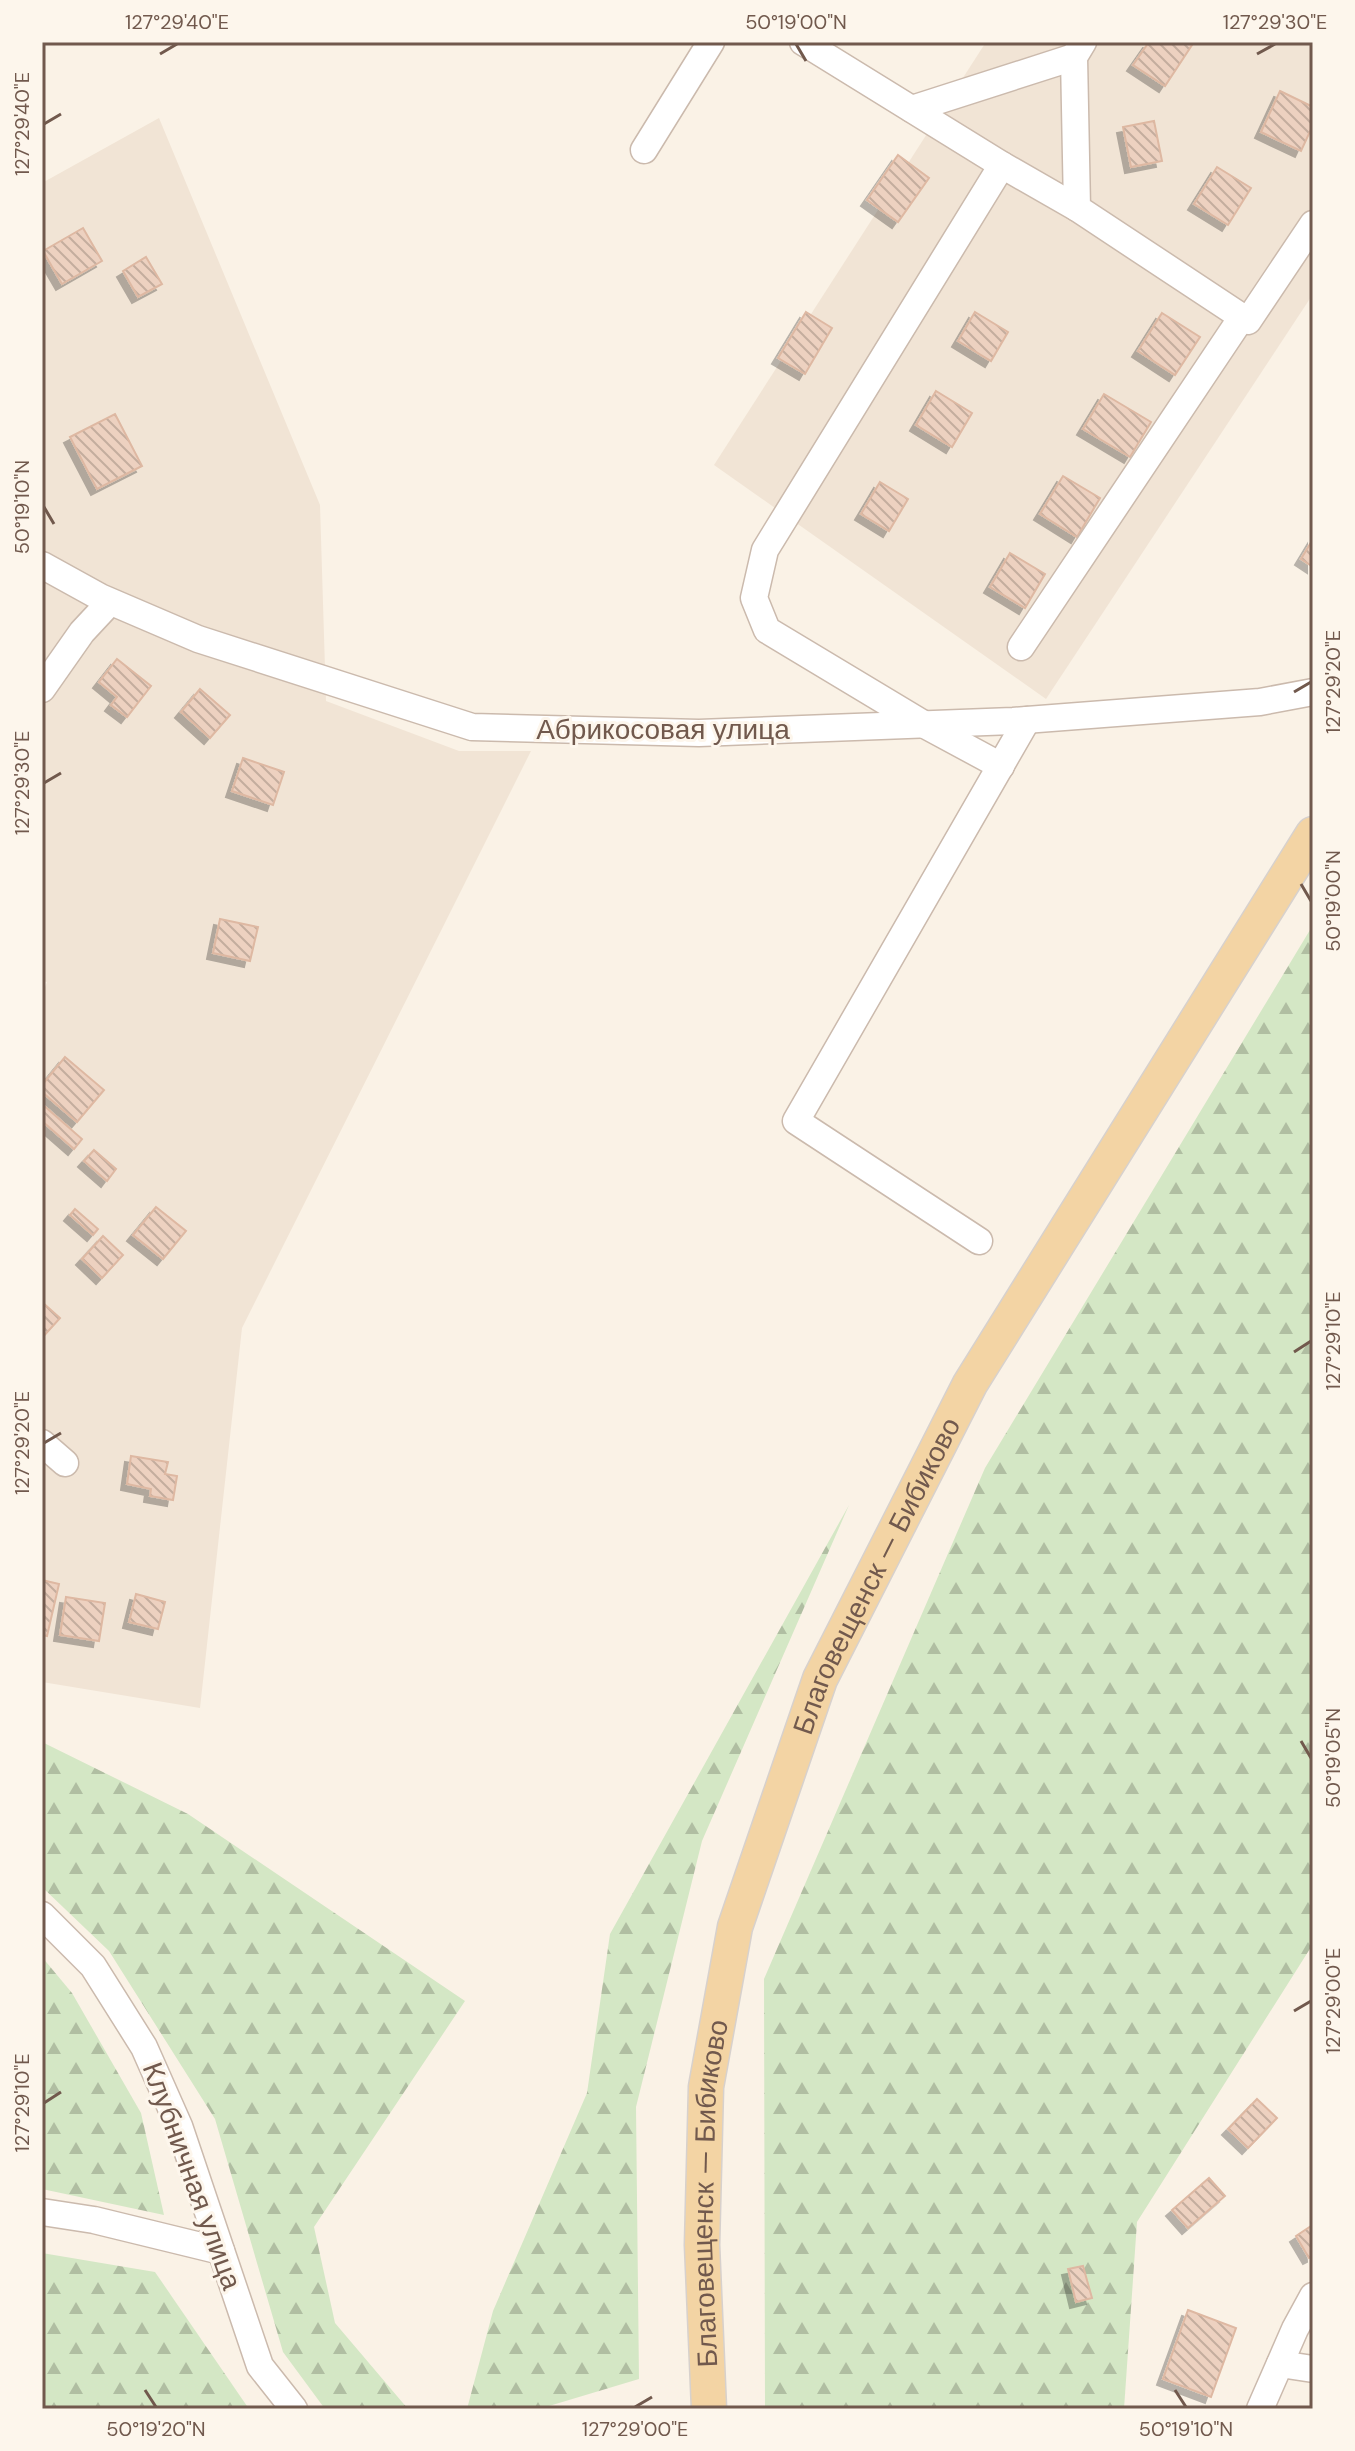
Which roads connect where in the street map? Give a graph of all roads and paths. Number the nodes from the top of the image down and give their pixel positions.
1 (711, 42) edge
2 (803, 42) edge
3 (1079, 50) edge
4 (912, 109) junction
5 (644, 150) dead end
6 (1002, 165) junction
7 (1077, 208) junction
8 (1313, 224) edge
9 (1242, 317) junction
10 (42, 565) edge
11 (110, 602) junction
12 (1021, 647) dead end
13 (42, 689) edge
14 (1313, 692) edge
15 (1027, 720) junction
16 (925, 725) junction
17 (1001, 766) junction
18 (1313, 834) edge
19 (979, 1241) dead end
20 (42, 1443) edge
21 (65, 1463) dead end
22 (42, 1915) edge
23 (42, 2212) edge
24 (221, 2251) junction
25 (1313, 2296) edge
26 (1280, 2364) junction
27 (1313, 2369) edge
28 (706, 2408) edge
29 (294, 2409) edge
30 (1260, 2409) edge

1 - 5 street
2 - 4 street
3 - 4 street
3 - 7 street
4 - 6 street
6 - 7 street
6 - 16 street
7 - 9 street
8 - 9 street
9 - 12 street
10 - 11 street, Абрикосовая улица
11 - 13 street
11 - 16 street, Абрикосовая улица
14 - 15 street, Абрикосовая улица
15 - 16 street, Абрикосовая улица
15 - 17 street
16 - 17 street
17 - 19 street
18 - 28 main road, Благовещенск — Бибиково
20 - 21 street
22 - 24 street, Клубничная улица
23 - 24 street
24 - 29 street, Клубничная улица
25 - 26 street
26 - 27 street
26 - 30 street

